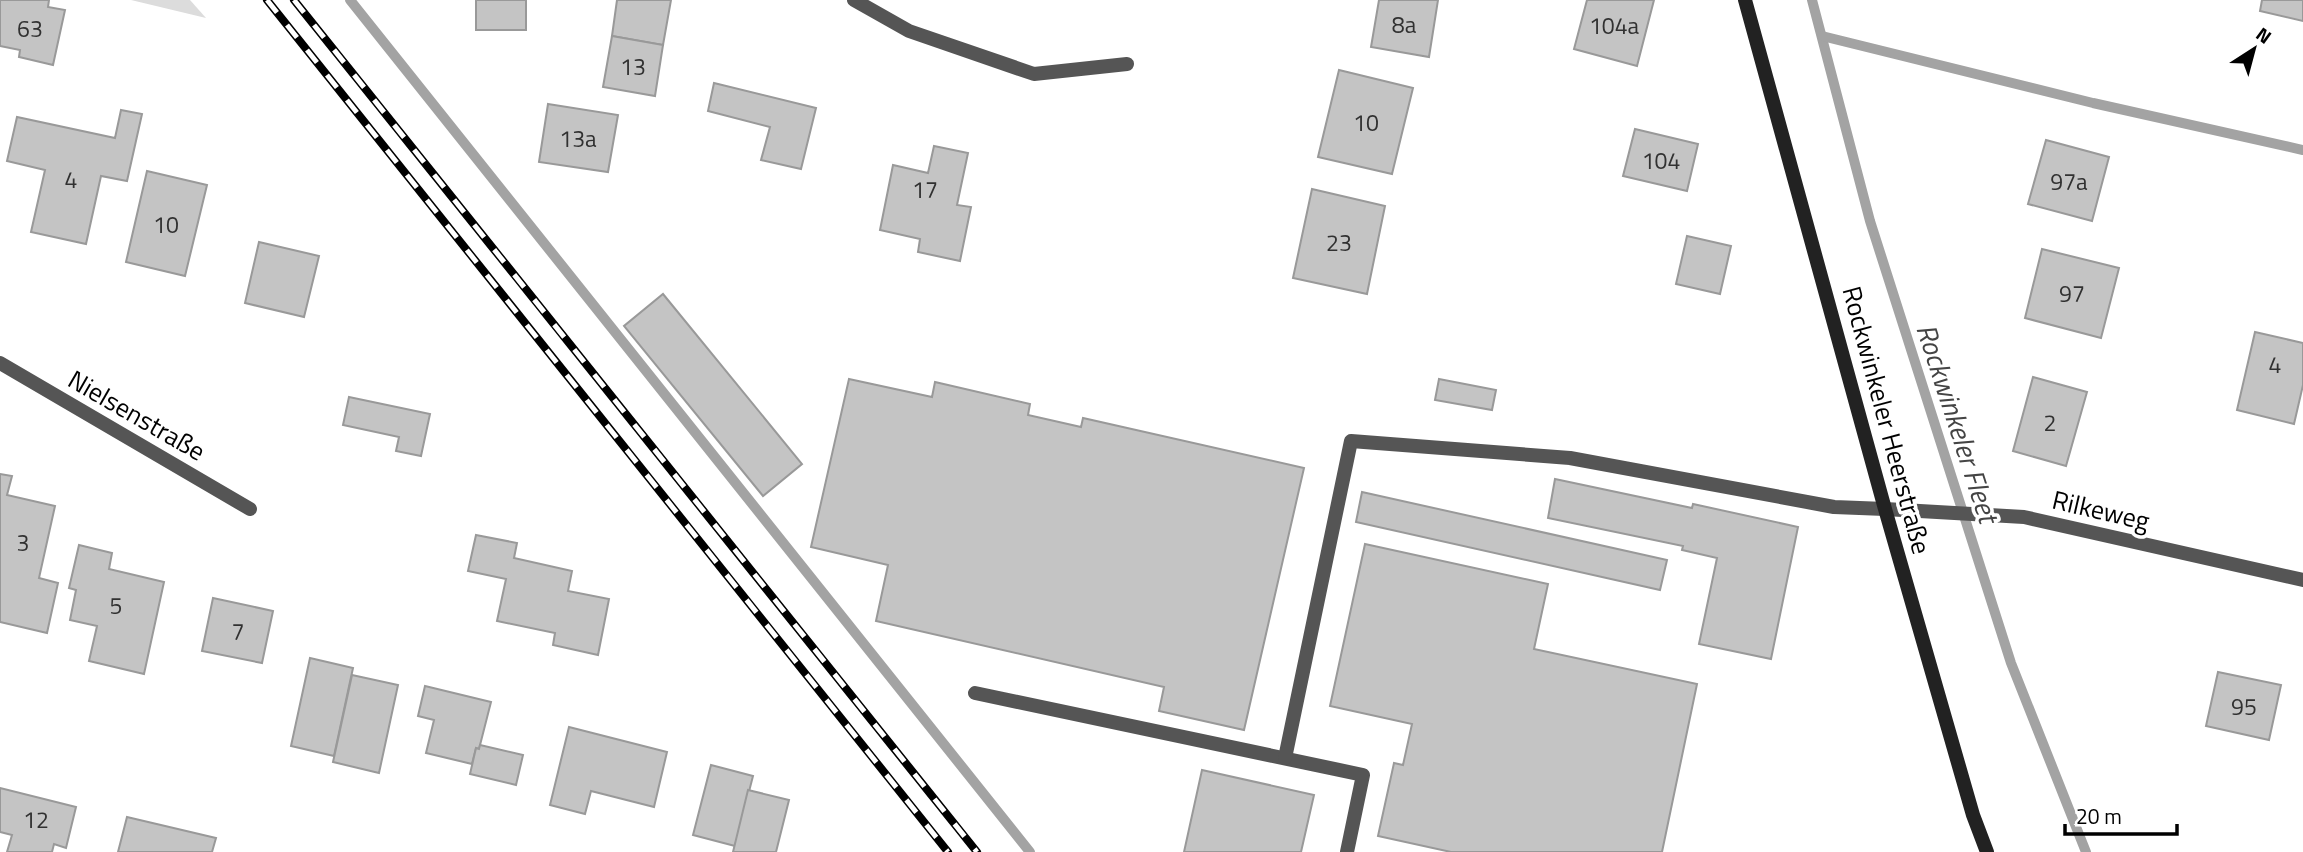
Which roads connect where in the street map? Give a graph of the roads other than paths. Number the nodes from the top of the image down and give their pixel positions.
1 (854, 0) edge
2 (1745, 0) edge
3 (1126, 64) dead end
4 (0, 363) edge
5 (250, 509) dead end
6 (1885, 509) junction
7 (2303, 580) edge
8 (975, 693) dead end
9 (1285, 758) junction
10 (1347, 852) edge
11 (1987, 852) edge

1 - 3 street
2 - 6 main road, Rockwinkeler Heerstraße
4 - 5 street, Nielsenstraße
6 - 7 street, Rilkeweg
6 - 9 street, Rilkeweg
6 - 11 main road, Rockwinkeler Heerstraße
8 - 9 street
9 - 10 street

